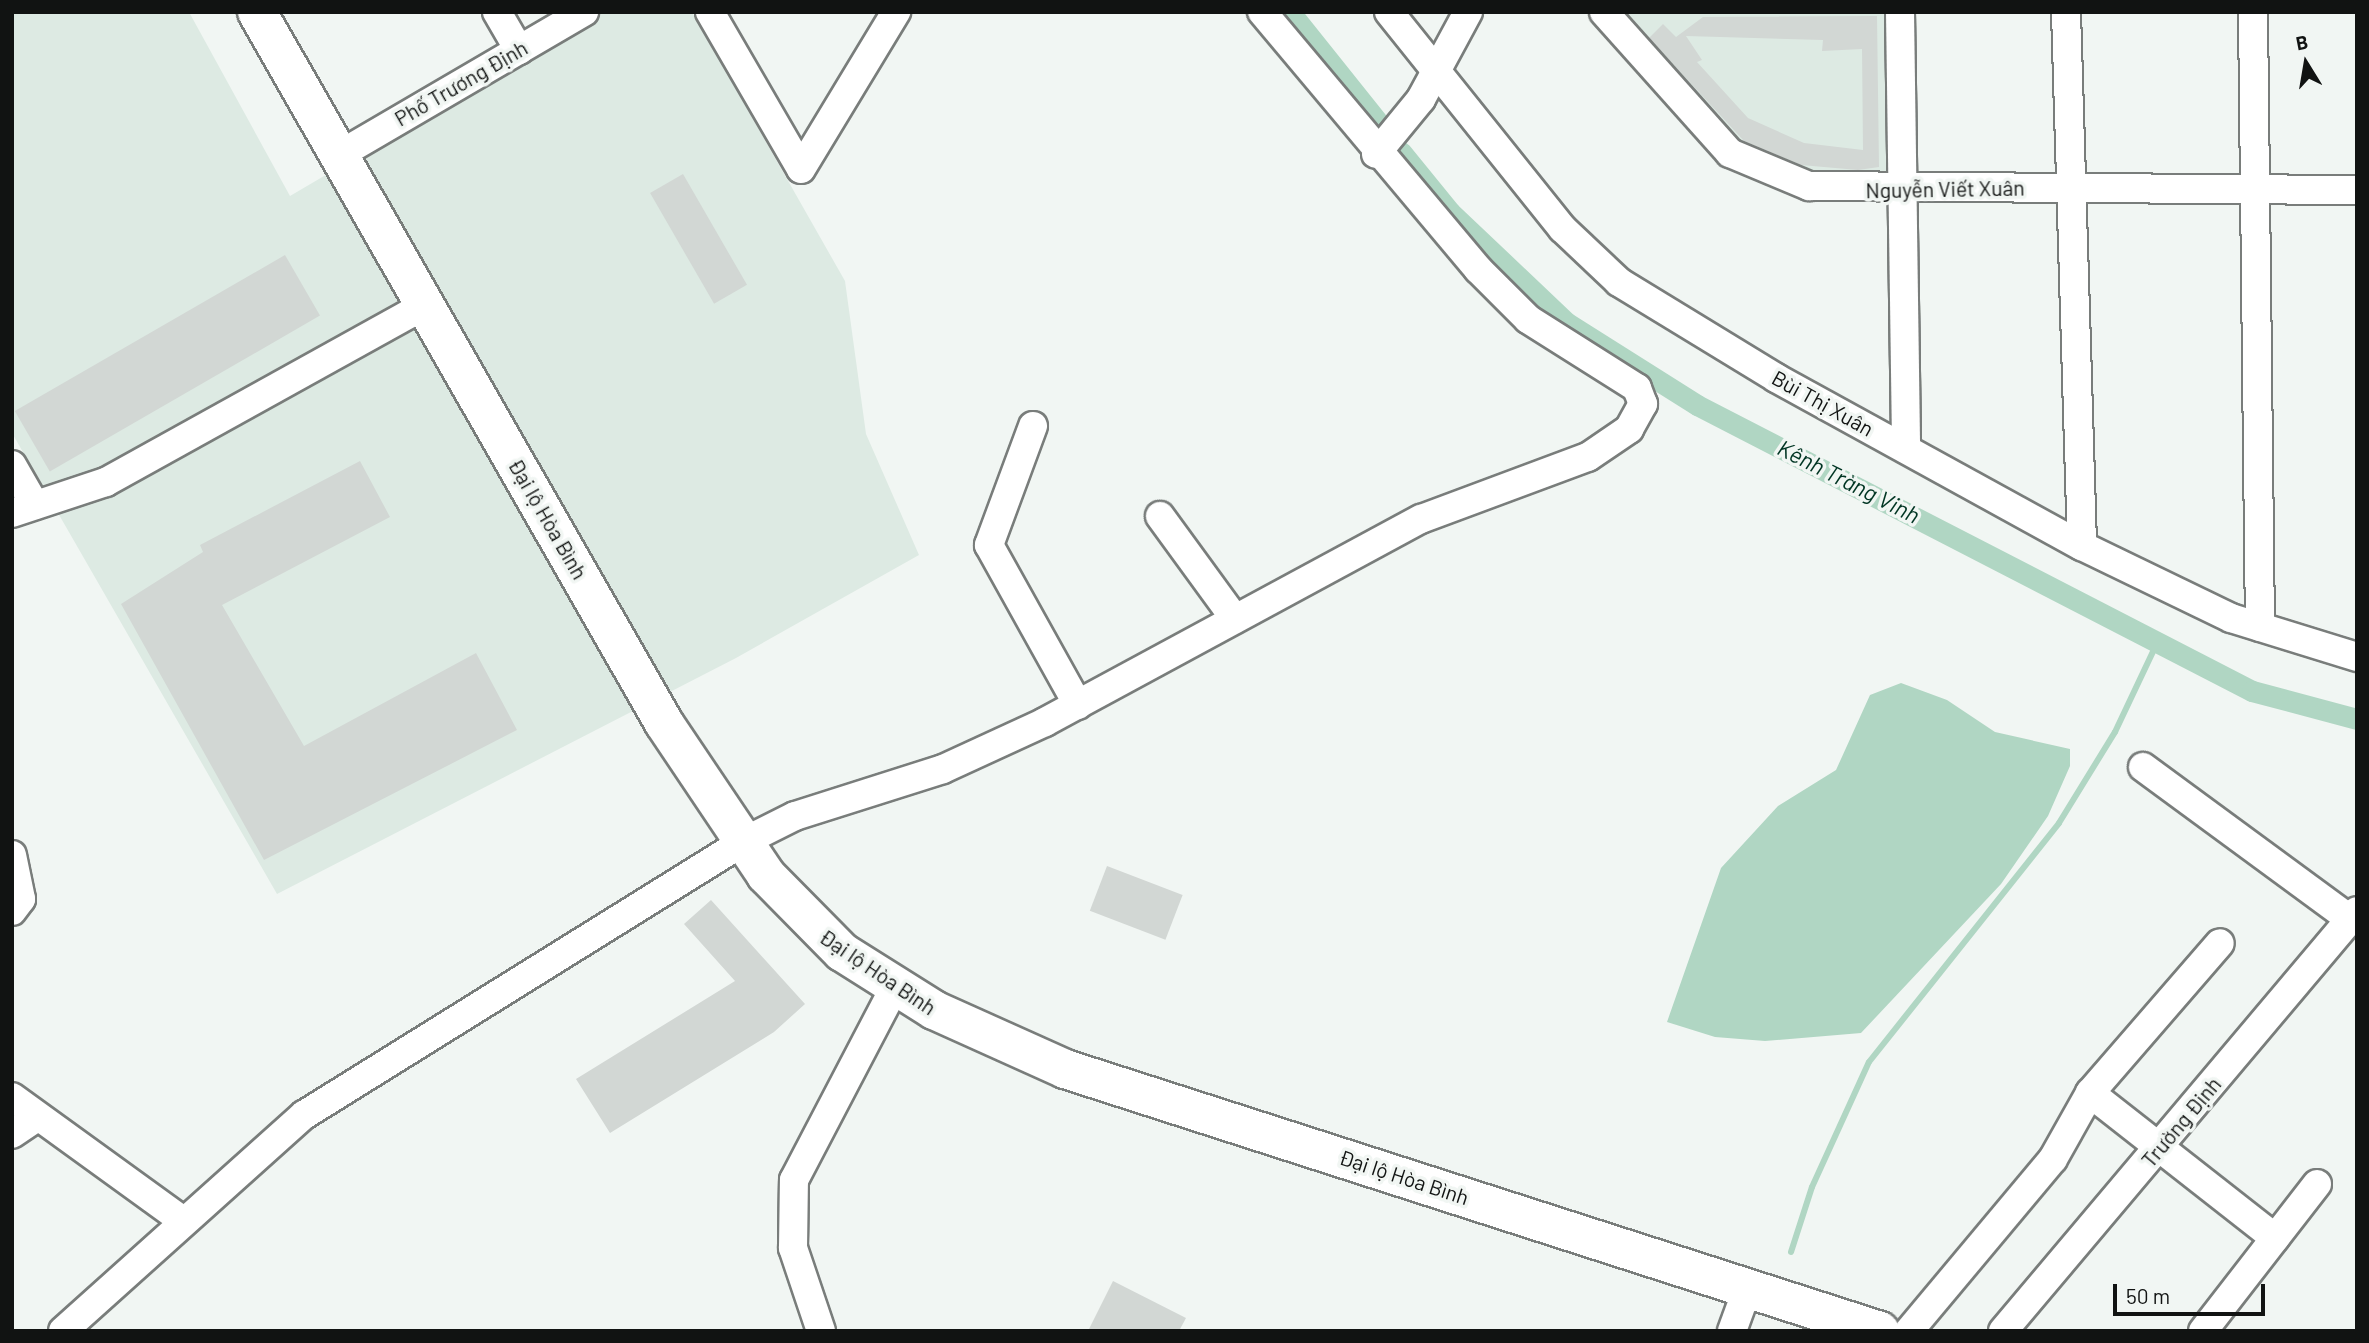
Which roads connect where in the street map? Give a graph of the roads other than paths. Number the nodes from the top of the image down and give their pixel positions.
1 (257, 12) edge
2 (497, 12) edge
3 (584, 12) edge
4 (710, 12) edge
5 (896, 12) edge
6 (1262, 12) edge
7 (1389, 12) edge
8 (1468, 12) edge
9 (1604, 12) edge
10 (1900, 12) edge
11 (2066, 12) edge
12 (2253, 12) edge
13 (519, 50) junction
14 (1438, 71) junction
15 (1376, 154) junction
16 (338, 155) junction
17 (1901, 189) junction
18 (2073, 189) junction
19 (2254, 190) junction
20 (2357, 190) edge
21 (425, 305) junction
22 (1033, 426) dead end
23 (1906, 449) junction
24 (12, 465) edge
25 (23, 509) edge
26 (1160, 516) dead end
27 (2082, 546) junction
28 (1235, 619) junction
29 (2260, 627) junction
30 (2357, 657) edge
31 (1078, 705) junction
32 (2143, 767) dead end
33 (743, 842) junction
34 (12, 855) edge
35 (12, 911) edge
36 (2351, 924) edge
37 (2220, 943) dead end
38 (895, 987) junction
39 (2090, 1093) junction
40 (12, 1097) edge
41 (37, 1117) junction
42 (12, 1134) edge
43 (2160, 1149) junction
44 (2317, 1184) dead end
45 (183, 1221) junction
46 (2275, 1238) junction
47 (1748, 1287) junction
48 (65, 1330) edge
49 (821, 1331) edge
50 (1732, 1331) edge
51 (1880, 1331) edge
52 (1909, 1331) edge
53 (2003, 1331) edge
54 (2203, 1331) edge

1 - 16 highway, Đại lộ Hòa Bình
2 - 13 street
3 - 13 street, Phố Trương Định
4 - 5 street
6 - 15 street
7 - 14 street, Bùi Thị Xuân
8 - 14 street
9 - 17 street, Nguyễn Viết Xuân
10 - 17 street
11 - 18 street
12 - 19 street
13 - 16 street, Phố Trương Định
14 - 15 street
14 - 23 street, Bùi Thị Xuân
15 - 28 street
16 - 21 highway, Đại lộ Hòa Bình
17 - 18 street, Nguyễn Viết Xuân
17 - 23 street
18 - 19 street, Nguyễn Viết Xuân
18 - 27 street
19 - 20 street, Nguyễn Viết Xuân
19 - 29 street
21 - 25 street
21 - 33 highway, Đại lộ Hòa Bình
22 - 31 street
23 - 27 street, Bùi Thị Xuân
24 - 25 street
26 - 28 street
27 - 29 street, Bùi Thị Xuân
28 - 31 street
29 - 30 street, Bùi Thị Xuân
31 - 33 street
32 - 36 street
33 - 38 highway, Đại lộ Hòa Bình
33 - 45 street
34 - 35 street
36 - 43 street, Trường Định
37 - 39 street
38 - 47 highway, Đại lộ Hòa Bình
38 - 49 street
39 - 43 street
39 - 52 street
40 - 41 street
41 - 42 street
41 - 45 street
43 - 46 street
43 - 53 street, Trường Định
44 - 46 street
45 - 48 street
46 - 54 street
47 - 50 street
47 - 51 highway, Đại lộ Hòa Bình

